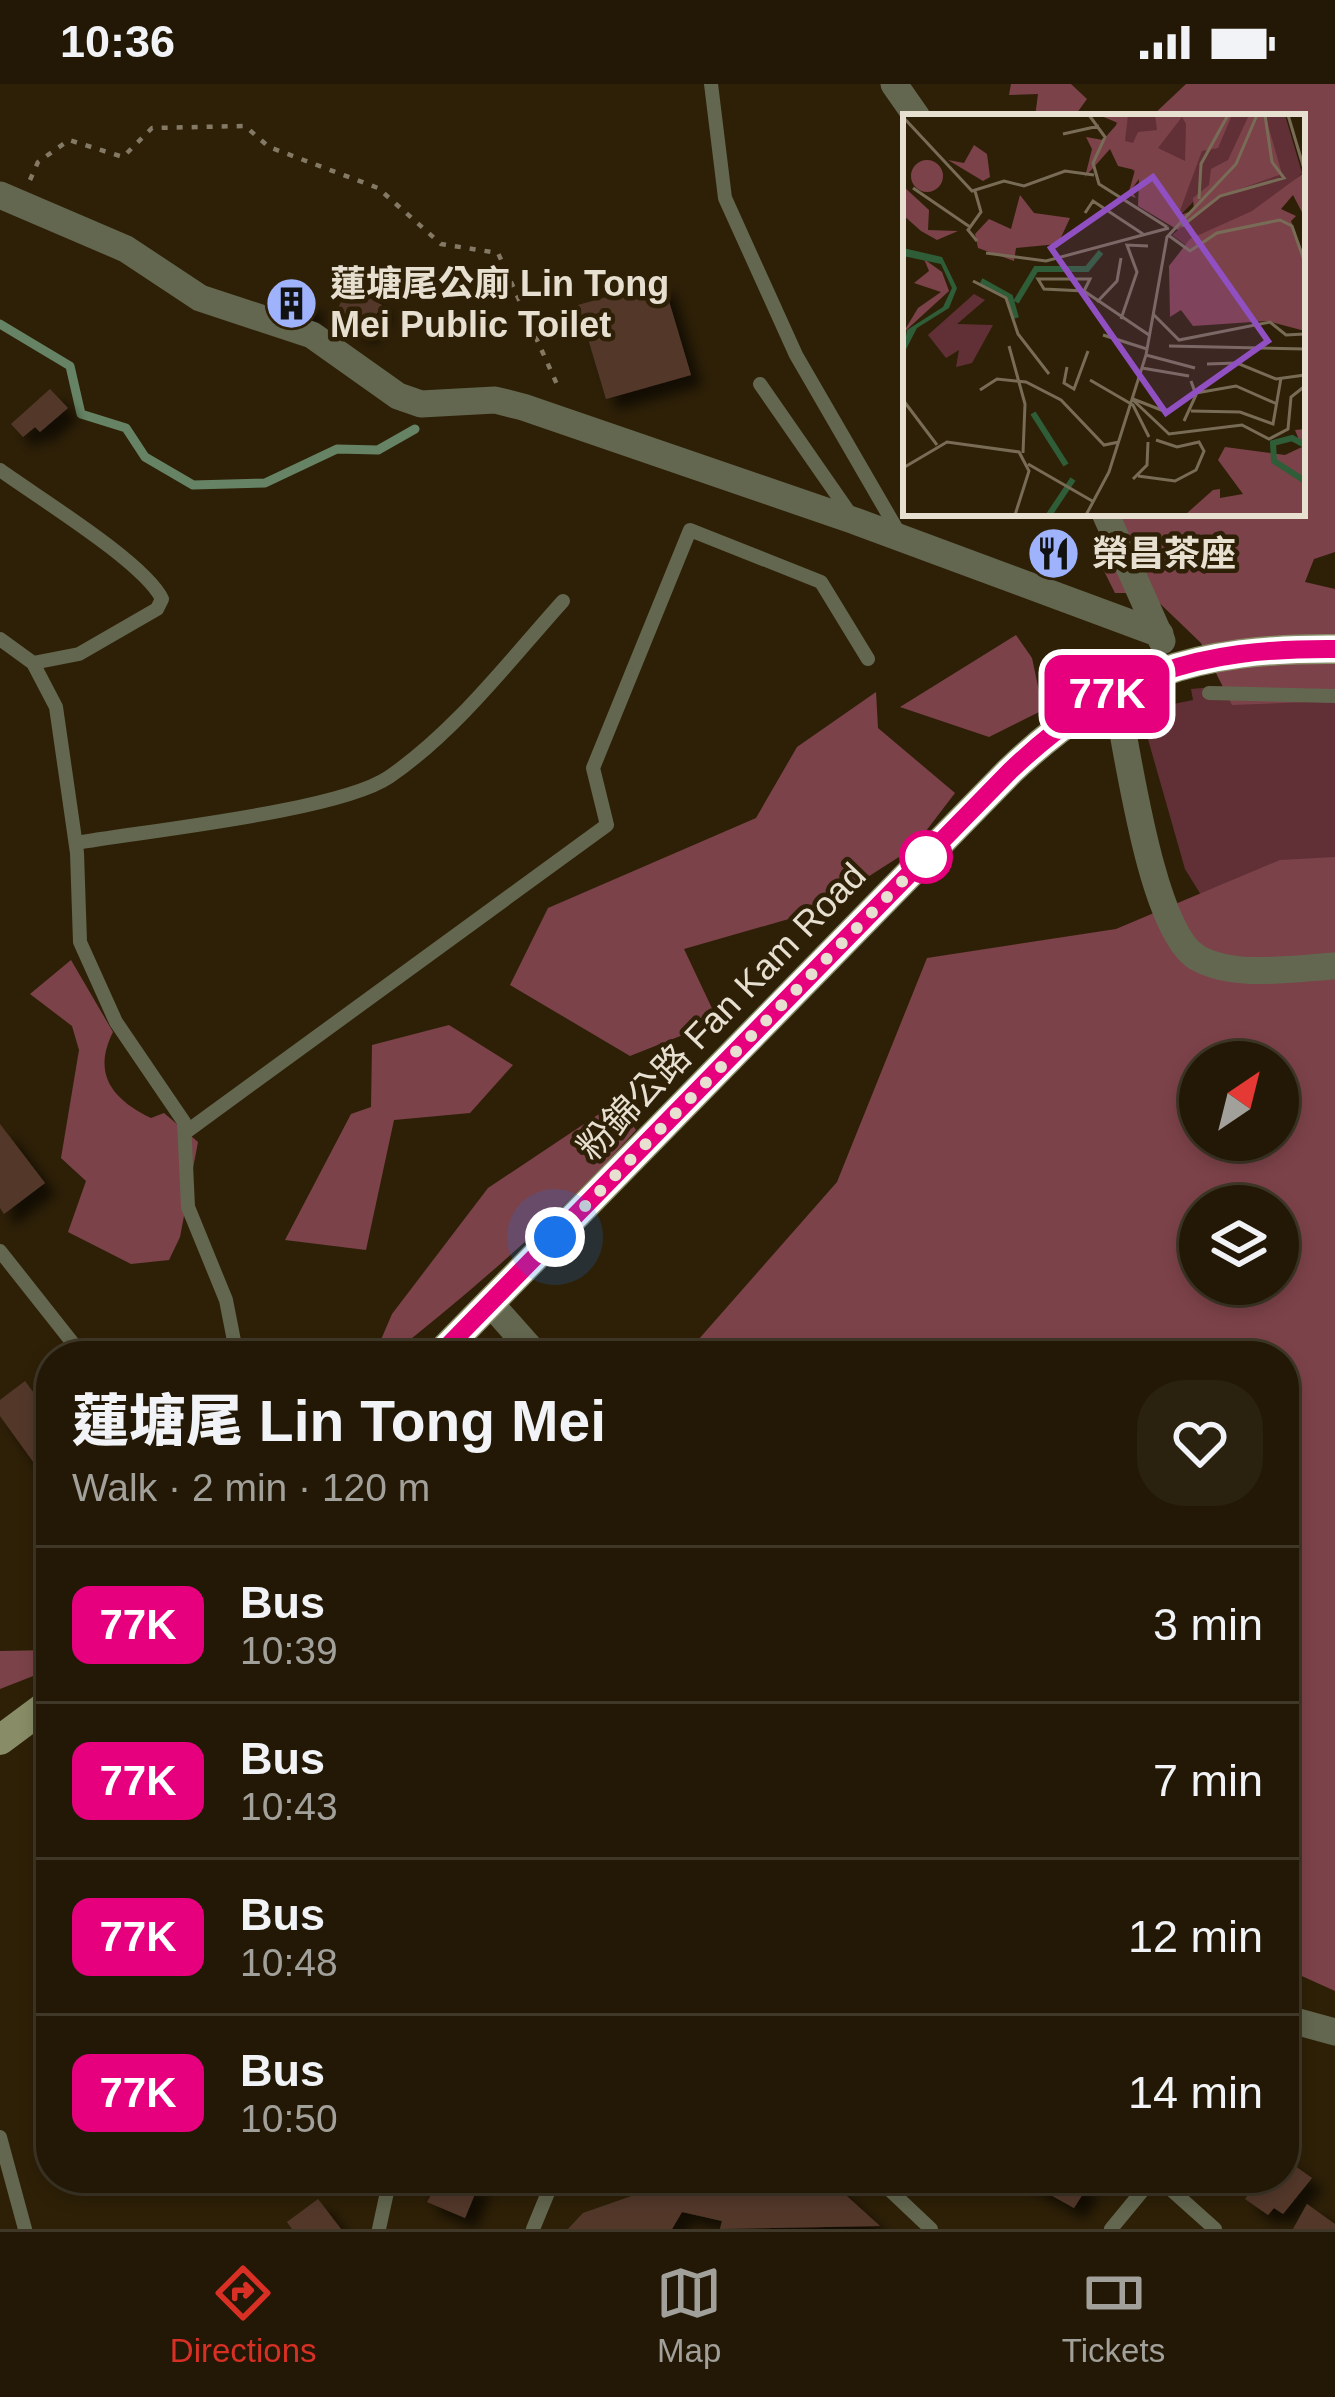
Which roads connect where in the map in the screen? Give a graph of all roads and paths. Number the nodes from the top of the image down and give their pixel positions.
1 (711, 84) edge
2 (894, 84) edge
3 (915, 114) edge
4 (9, 200) edge
5 (760, 384) dead end
6 (577, 429) junction
7 (0, 470) edge
8 (1106, 516) edge
9 (855, 521) junction
10 (902, 539) junction
11 (563, 601) dead end
12 (1160, 634) junction
13 (0, 639) edge
14 (1335, 649) edge
15 (868, 659) dead end
16 (33, 663) junction
17 (1169, 666) junction
18 (1114, 690) junction
19 (1209, 693) dead end
20 (1335, 696) edge
21 (76, 844) junction
22 (1335, 966) edge
23 (186, 1132) junction
24 (0, 1251) edge
25 (490, 1303) junction
26 (71, 1341) edge
27 (234, 1341) edge
28 (453, 1341) edge
29 (524, 1341) edge
30 (36, 1713) edge
31 (0, 1740) edge
32 (1299, 2022) edge
33 (1335, 2032) edge
34 (0, 2137) edge
35 (387, 2193) edge
36 (548, 2193) edge
37 (893, 2193) edge
38 (1143, 2193) edge
39 (1173, 2193) edge
40 (25, 2229) edge
41 (379, 2229) edge
42 (533, 2229) edge
43 (931, 2229) edge
44 (1111, 2229) edge
45 (1214, 2229) edge

1 - 10 lane
2 - 3 street
4 - 6 street
4 - 6 path
5 - 9 lane
6 - 9 street
7 - 16 lane
8 - 12 street
9 - 10 street
10 - 12 street
11 - 21 lane
12 - 17 street
13 - 16 lane
14 - 17 main road, 粉錦公路 Fan Kam Road
15 - 23 lane
16 - 21 lane
17 - 18 main road, 粉錦公路 Fan Kam Road
18 - 22 street
18 - 25 main road, 粉錦公路 Fan Kam Road
19 - 20 lane
21 - 23 lane
23 - 27 lane
24 - 26 lane
25 - 28 main road, 粉錦公路 Fan Kam Road
25 - 29 street
30 - 31 main road
32 - 33 street
34 - 40 lane
35 - 41 lane
36 - 42 lane
37 - 43 lane
38 - 44 lane
39 - 45 lane

